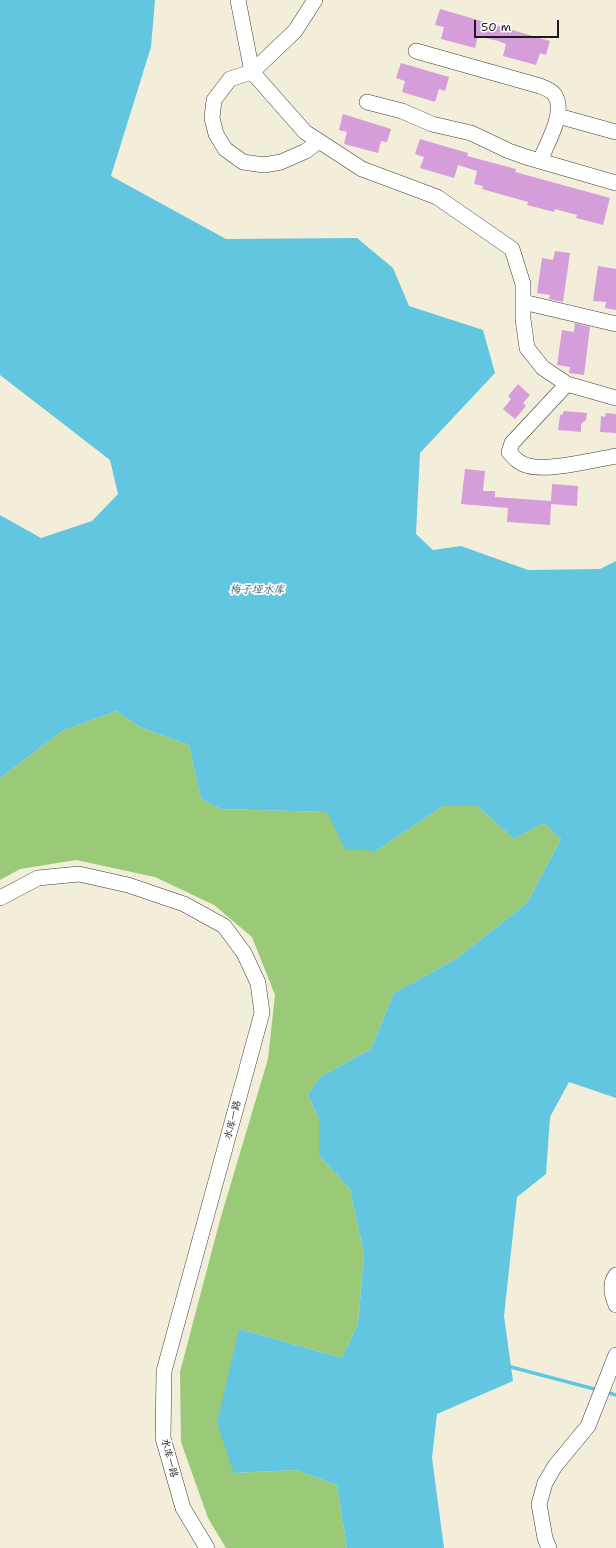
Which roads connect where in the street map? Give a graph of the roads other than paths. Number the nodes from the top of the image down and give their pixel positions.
1 (315, 0) edge
2 (239, 2) edge
3 (416, 51) dead end
4 (252, 72) junction
5 (367, 102) dead end
6 (558, 116) junction
7 (616, 132) edge
8 (319, 141) junction
9 (540, 161) junction
10 (616, 182) edge
11 (523, 302) junction
12 (616, 324) edge
13 (566, 384) junction
14 (616, 398) edge
15 (616, 456) edge
16 (0, 898) edge
17 (616, 1275) edge
18 (616, 1305) edge
19 (616, 1355) edge
20 (207, 1548) edge
21 (550, 1548) edge

1 - 4 street
2 - 4 street
3 - 6 street
4 - 8 street
4 - 8 street
5 - 9 street
6 - 7 street
6 - 9 street
8 - 11 street
9 - 10 street
11 - 12 street
11 - 13 street
13 - 14 street
13 - 15 street
16 - 20 street, 水库一路
17 - 18 street
19 - 21 street

